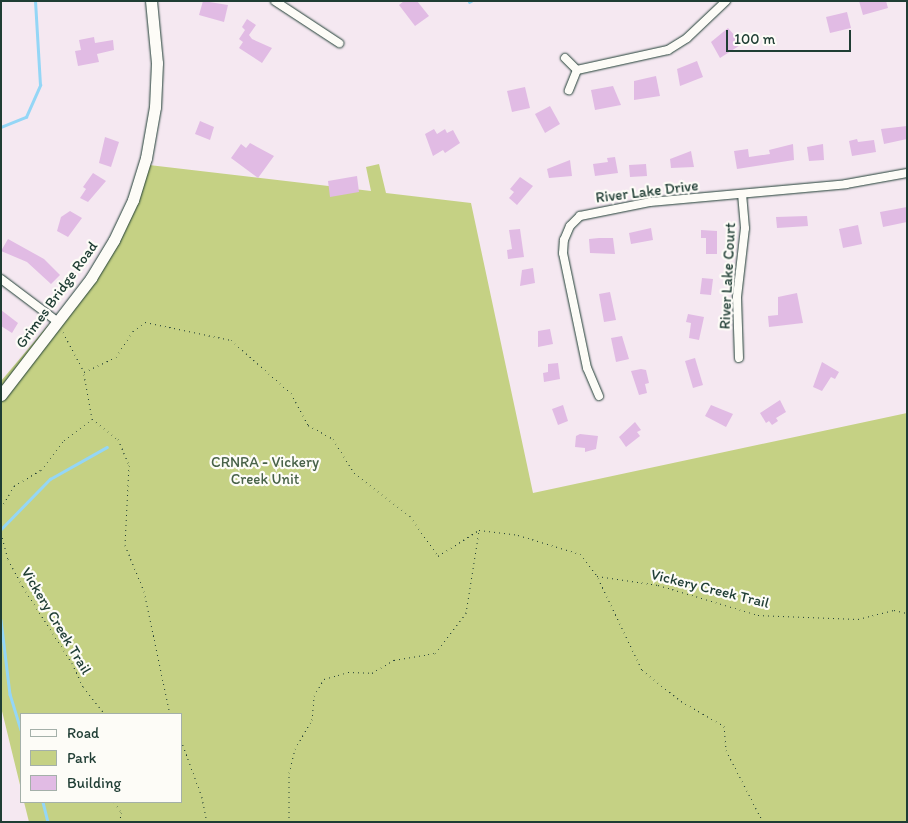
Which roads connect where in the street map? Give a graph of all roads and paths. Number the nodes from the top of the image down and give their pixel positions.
1 (151, 1) edge
2 (275, 1) edge
3 (726, 1) edge
4 (339, 43) dead end
5 (565, 58) dead end
6 (576, 70) junction
7 (569, 90) dead end
8 (907, 173) edge
9 (742, 195) junction
10 (1, 279) edge
11 (58, 322) junction
12 (739, 358) dead end
13 (84, 372) junction
14 (1, 395) edge
15 (599, 396) dead end
16 (92, 420) junction
17 (1, 508) edge
18 (479, 530) junction
19 (1, 533) edge
20 (597, 576) junction
21 (907, 613) edge
22 (104, 713) edge
23 (170, 713) edge
24 (182, 743) edge
25 (115, 803) edge
26 (120, 822) edge
27 (207, 822) edge
28 (290, 822) edge
29 (763, 822) edge

1 - 11 street, Grimes Bridge Road
2 - 4 street
3 - 6 street
5 - 6 street
6 - 7 street
8 - 9 street, River Lake Drive
9 - 12 street, River Lake Court
9 - 15 street, River Lake Drive
10 - 11 street
11 - 13 path
11 - 14 street, Grimes Bridge Road
13 - 16 path
13 - 18 path
16 - 17 path
16 - 23 path
18 - 20 path
18 - 28 path
19 - 22 path, Vickery Creek Trail
20 - 21 path, Vickery Creek Trail
20 - 29 path
24 - 27 path
25 - 26 path

